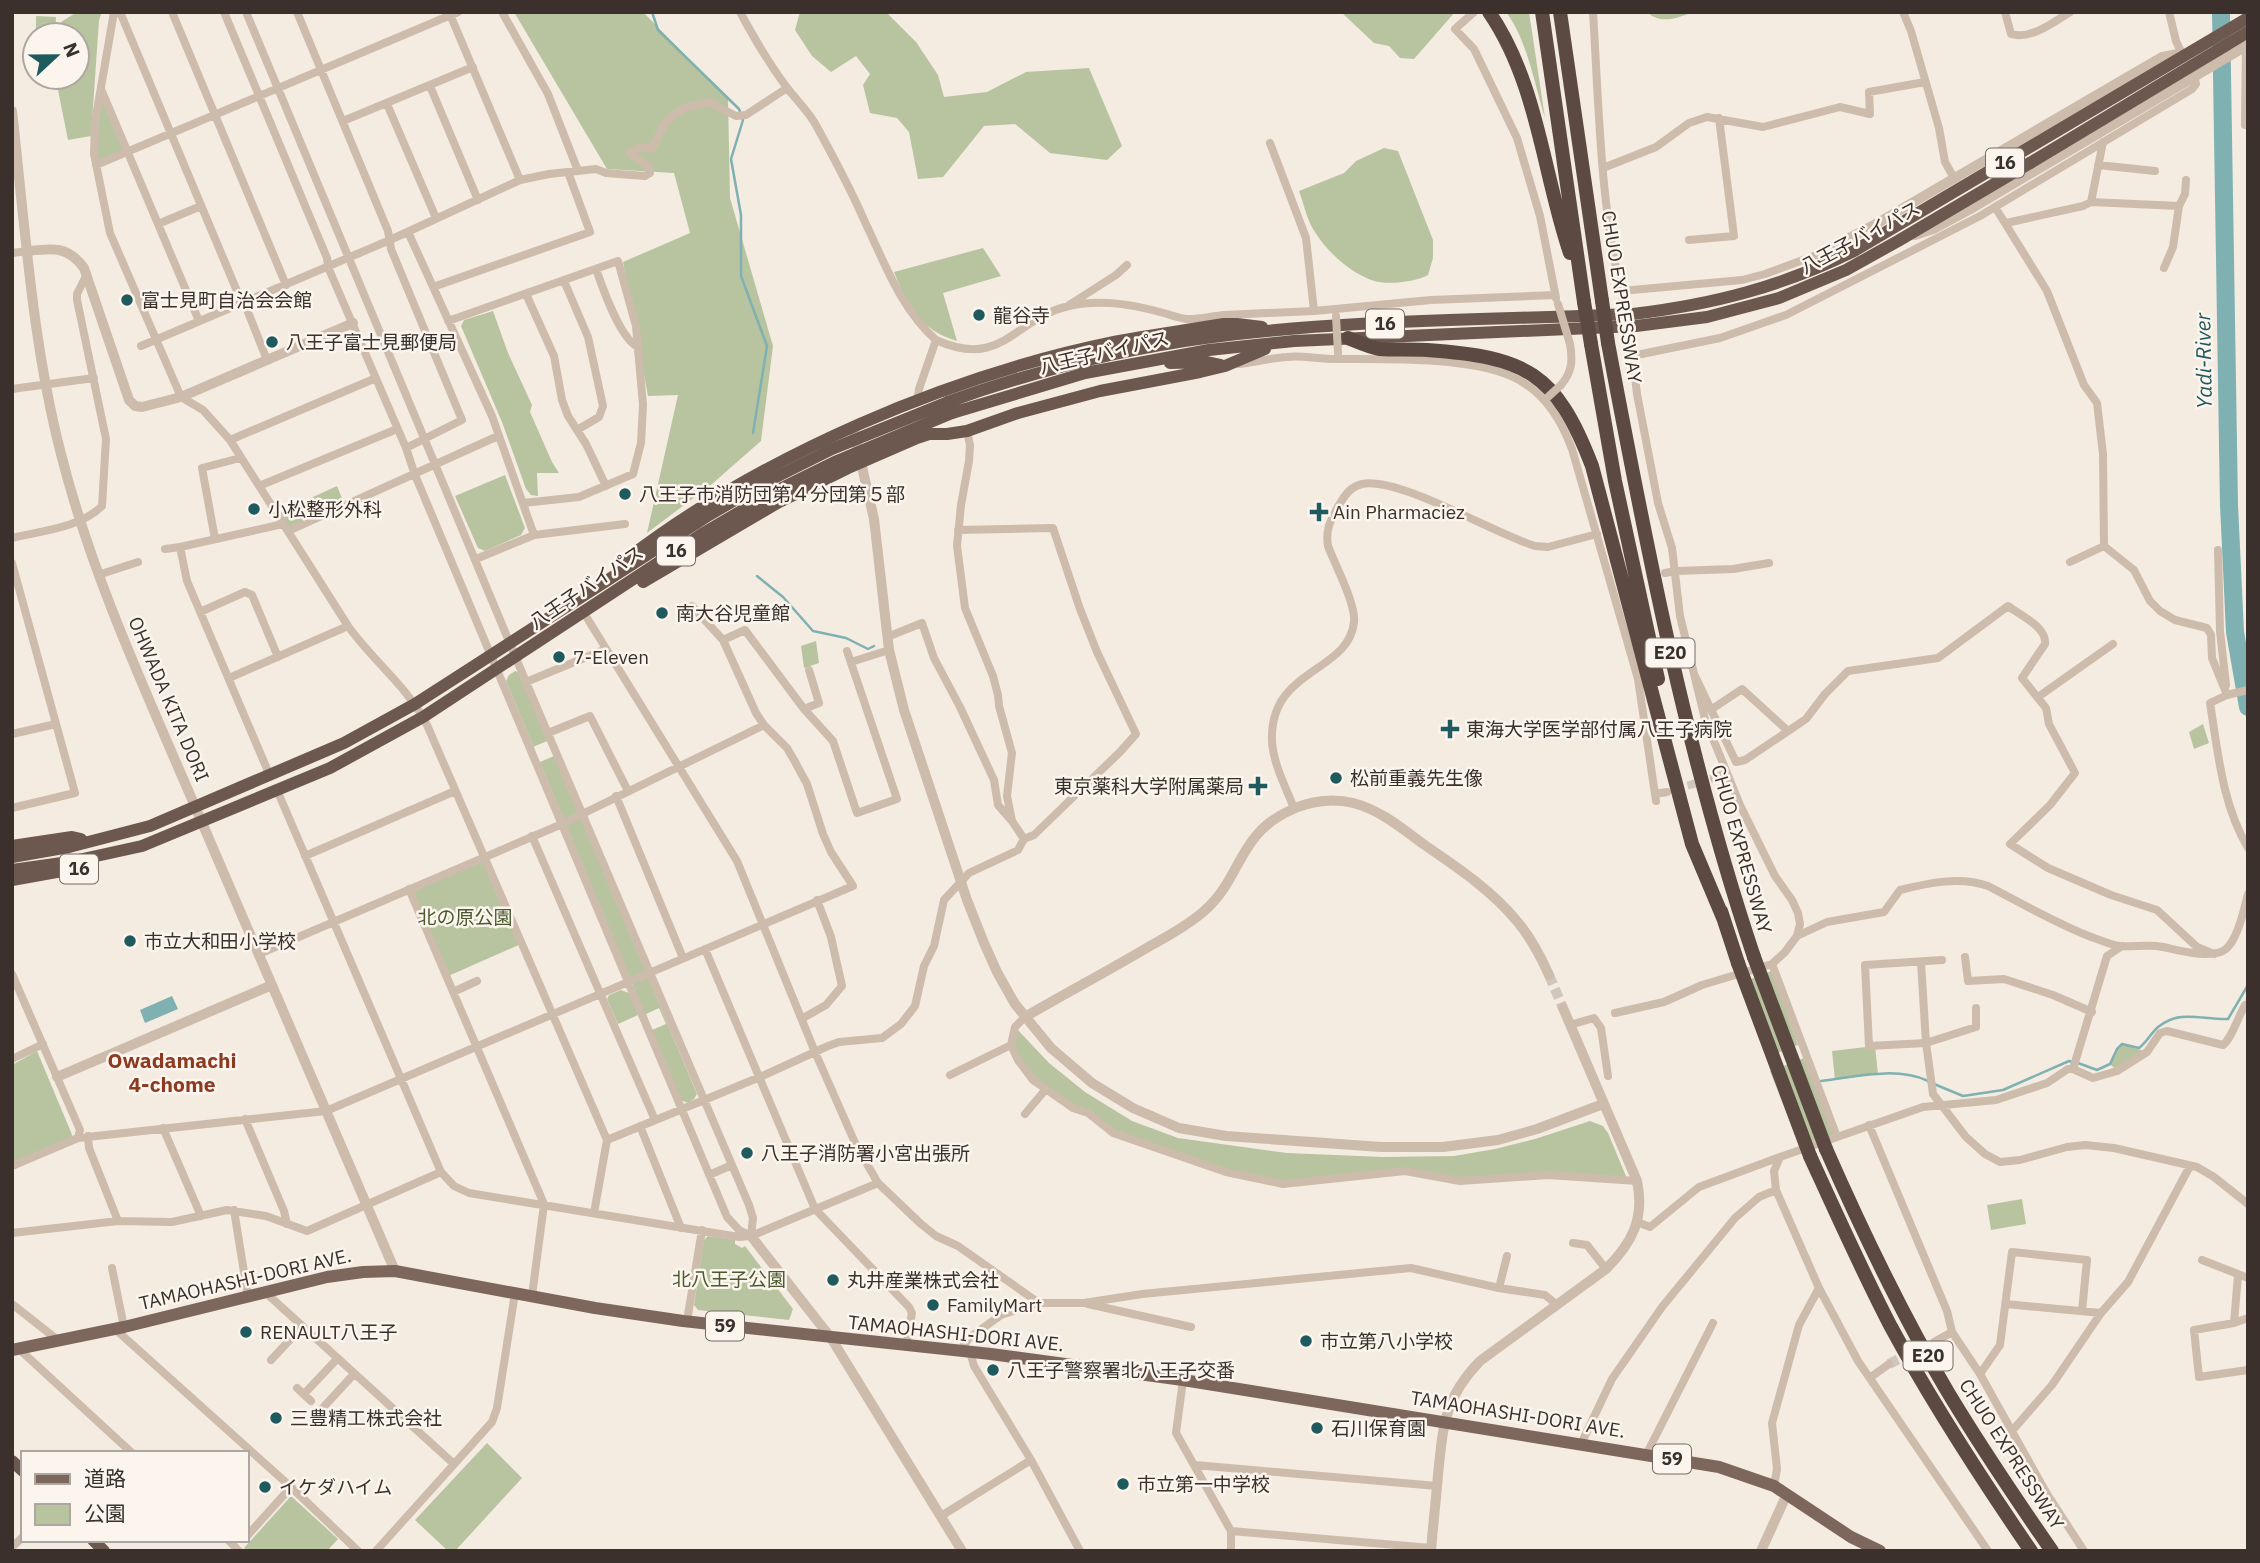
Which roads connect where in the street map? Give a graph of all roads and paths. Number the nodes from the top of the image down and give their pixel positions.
1 (114, 12) edge
2 (120, 12) edge
3 (172, 12) edge
4 (223, 12) edge
5 (246, 12) edge
6 (502, 12) edge
7 (740, 12) edge
8 (1474, 12) edge
9 (1489, 12) edge
10 (1542, 12) edge
11 (1560, 12) edge
12 (1593, 12) edge
13 (1903, 12) edge
14 (2005, 12) edge
15 (2070, 12) edge
16 (2169, 12) edge
17 (301, 13) edge
18 (453, 13) edge
19 (2246, 24) edge
20 (2246, 47) edge
21 (2183, 56) junction
22 (473, 67) junction
23 (321, 69) junction
24 (2196, 77) junction
25 (1924, 82) junction
26 (430, 86) junction
27 (101, 88) junction
28 (278, 88) junction
29 (787, 88) junction
30 (258, 96) junction
31 (387, 104) junction
32 (12, 111) edge
33 (215, 113) junction
34 (1719, 118) junction
35 (343, 121) junction
36 (2245, 125) dead end
37 (172, 132) junction
38 (2103, 142) junction
39 (1270, 143) dead end
40 (128, 150) junction
41 (96, 165) junction
42 (2098, 166) junction
43 (1603, 168) junction
44 (579, 171) junction
45 (568, 172) junction
46 (2155, 172) dead end
47 (1954, 178) junction
48 (520, 180) junction
49 (2186, 180) dead end
50 (478, 200) junction
51 (2091, 202) junction
52 (201, 206) junction
53 (2179, 206) junction
54 (1994, 207) junction
55 (1977, 212) junction
56 (436, 218) junction
57 (2006, 223) junction
58 (158, 224) junction
59 (408, 232) junction
60 (390, 240) junction
61 (1689, 240) dead end
62 (1898, 241) junction
63 (28, 251) junction
64 (12, 253) edge
65 (349, 258) junction
66 (1821, 260) junction
67 (1127, 265) dead end
68 (328, 267) junction
69 (2164, 268) dead end
70 (596, 269) junction
71 (87, 274) junction
72 (564, 281) junction
73 (286, 285) junction
74 (433, 287) junction
75 (1819, 289) junction
76 (526, 294) junction
77 (1583, 295) junction
78 (1622, 295) junction
79 (1557, 299) junction
80 (243, 302) junction
81 (1068, 306) junction
82 (1314, 311) junction
83 (1336, 313) junction
84 (1224, 319) junction
85 (200, 321) junction
86 (448, 321) junction
87 (353, 323) junction
88 (1281, 329) junction
89 (1348, 338) junction
90 (155, 340) junction
91 (936, 340) junction
92 (1294, 341) junction
93 (141, 346) dead end
94 (638, 347) junction
95 (1338, 356) junction
96 (1632, 356) junction
97 (267, 360) junction
98 (1124, 365) junction
99 (1225, 366) junction
100 (94, 378) junction
101 (376, 378) junction
102 (47, 385) junction
103 (12, 389) edge
104 (181, 397) junction
105 (1547, 399) junction
106 (917, 401) junction
107 (950, 407) junction
108 (853, 428) junction
109 (397, 429) junction
110 (577, 430) junction
111 (967, 431) junction
112 (929, 434) junction
113 (498, 436) junction
114 (230, 440) junction
115 (424, 440) junction
116 (406, 448) junction
117 (240, 458) junction
118 (862, 461) junction
119 (435, 464) junction
120 (415, 475) junction
121 (259, 486) junction
122 (606, 486) junction
123 (769, 488) junction
124 (523, 503) junction
125 (80, 521) junction
126 (625, 524) dead end
127 (286, 528) junction
128 (958, 530) junction
129 (1597, 534) junction
130 (534, 535) junction
131 (12, 538) edge
132 (215, 539) junction
133 (2104, 546) junction
134 (180, 547) junction
135 (165, 549) dead end
136 (2218, 550) dead end
137 (476, 559) junction
138 (138, 562) dead end
139 (2070, 562) dead end
140 (12, 563) edge
141 (1769, 563) dead end
142 (1676, 571) junction
143 (1665, 573) dead end
144 (98, 575) junction
145 (587, 592) junction
146 (692, 606) dead end
147 (200, 612) junction
148 (584, 613) junction
149 (348, 626) junction
150 (887, 637) junction
151 (723, 640) junction
152 (510, 641) junction
153 (2113, 644) dead end
154 (606, 649) junction
155 (889, 650) junction
156 (847, 651) dead end
157 (490, 654) junction
158 (278, 657) junction
159 (516, 657) junction
160 (851, 662) junction
161 (496, 670) junction
162 (809, 670) dead end
163 (1695, 676) junction
164 (229, 678) junction
165 (527, 682) junction
166 (2248, 690) edge
167 (2229, 694) junction
168 (2038, 697) junction
169 (415, 704) junction
170 (804, 709) junction
171 (1712, 709) junction
172 (422, 717) junction
173 (56, 724) junction
174 (764, 725) junction
175 (1788, 731) junction
176 (548, 733) junction
177 (12, 734) edge
178 (679, 767) junction
179 (1727, 773) junction
180 (270, 776) junction
181 (1714, 778) tunnel mouth
182 (277, 790) junction
183 (455, 791) junction
184 (628, 791) junction
185 (1667, 792) dead end
186 (616, 796) junction
187 (195, 807) junction
188 (12, 808) edge
189 (1294, 808) junction
190 (583, 815) junction
191 (1012, 821) junction
192 (202, 822) junction
193 (562, 824) junction
194 (533, 836) junction
195 (1024, 839) junction
196 (97, 840) junction
197 (12, 846) edge
198 (142, 846) junction
199 (2248, 848) edge
200 (305, 856) junction
201 (12, 857) edge
202 (484, 857) junction
203 (12, 870) edge
204 (12, 880) edge
205 (962, 881) junction
206 (409, 890) junction
207 (2248, 894) edge
208 (817, 900) junction
209 (1724, 920) junction
210 (334, 921) junction
211 (762, 923) junction
212 (1797, 936) junction
213 (2122, 946) junction
214 (705, 949) junction
215 (259, 954) junction
216 (2214, 954) junction
217 (1965, 957) dead end
218 (683, 958) junction
219 (1942, 960) dead end
220 (1921, 962) junction
221 (1772, 964) junction
222 (650, 971) junction
223 (12, 974) edge
224 (1549, 975) tunnel mouth
225 (477, 981) dead end
226 (627, 981) junction
227 (272, 985) junction
228 (453, 992) junction
229 (601, 992) junction
230 (2248, 1004) edge
231 (1563, 1008) tunnel mouth
232 (1976, 1008) dead end
233 (2092, 1012) junction
234 (551, 1013) junction
235 (1615, 1013) dead end
236 (1025, 1017) junction
237 (803, 1018) junction
238 (1570, 1026) junction
239 (43, 1044) junction
240 (1926, 1044) junction
241 (1011, 1045) junction
242 (477, 1046) junction
243 (815, 1052) junction
244 (12, 1059) edge
245 (2073, 1067) junction
246 (950, 1075) dead end
247 (1608, 1076) dead end
248 (57, 1077) junction
249 (760, 1077) junction
250 (400, 1078) junction
251 (1046, 1089) junction
252 (704, 1099) junction
253 (1603, 1104) junction
254 (1941, 1106) junction
255 (681, 1109) junction
256 (326, 1111) junction
257 (1026, 1114) dead end
258 (245, 1119) junction
259 (655, 1120) junction
260 (1869, 1125) junction
261 (640, 1126) junction
262 (163, 1128) junction
263 (83, 1137) junction
264 (1837, 1137) junction
265 (607, 1140) junction
266 (1780, 1157) junction
267 (732, 1165) junction
268 (12, 1166) edge
269 (2190, 1166) junction
270 (441, 1172) junction
271 (709, 1175) junction
272 (1637, 1181) junction
273 (878, 1183) junction
274 (1776, 1190) junction
275 (544, 1204) junction
276 (2248, 1204) edge
277 (367, 1206) junction
278 (815, 1209) junction
279 (234, 1210) junction
280 (594, 1213) junction
281 (201, 1216) junction
282 (118, 1221) junction
283 (1636, 1222) junction
284 (287, 1224) junction
285 (681, 1228) junction
286 (702, 1230) junction
287 (12, 1233) edge
288 (751, 1236) junction
289 (1573, 1243) dead end
290 (1507, 1256) dead end
291 (2202, 1260) dead end
292 (112, 1268) dead end
293 (1606, 1269) junction
294 (395, 1271) junction
295 (2238, 1275) junction
296 (2248, 1278) edge
297 (1499, 1288) junction
298 (1819, 1288) junction
299 (266, 1293) junction
300 (515, 1293) junction
301 (532, 1296) junction
302 (248, 1297) junction
303 (1039, 1303) junction
304 (1084, 1303) junction
305 (12, 1304) edge
306 (2006, 1304) junction
307 (1557, 1306) junction
308 (2082, 1311) junction
309 (2101, 1313) junction
310 (2248, 1318) edge
311 (687, 1321) junction
312 (1713, 1323) dead end
313 (2234, 1323) junction
314 (302, 1327) junction
315 (1191, 1327) dead end
316 (120, 1328) junction
317 (1952, 1332) junction
318 (831, 1338) junction
319 (60, 1341) junction
320 (1934, 1342) tunnel mouth
321 (906, 1346) junction
322 (16, 1350) edge
323 (965, 1352) junction
324 (337, 1359) junction
325 (271, 1360) dead end
326 (1889, 1364) tunnel mouth
327 (2248, 1370) edge
328 (354, 1374) junction
329 (1980, 1374) junction
330 (1871, 1377) junction
331 (1183, 1380) junction
332 (311, 1401) dead end
333 (319, 1412) dead end
334 (1444, 1421) junction
335 (2012, 1431) junction
336 (1581, 1444) junction
337 (130, 1451) edge
338 (1646, 1455) junction
339 (1031, 1460) junction
340 (454, 1464) junction
341 (1195, 1465) junction
342 (1437, 1486) junction
343 (1774, 1486) junction
344 (291, 1487) junction
345 (1787, 1494) junction
346 (940, 1516) junction
347 (1231, 1531) junction
348 (248, 1535) edge
349 (1350, 1546) edge
350 (1431, 1549) edge
351 (358, 1551) edge
352 (376, 1551) edge
353 (962, 1551) edge
354 (1080, 1551) edge
355 (1231, 1551) edge
356 (1761, 1551) edge
357 (1880, 1551) edge
358 (1987, 1551) edge
359 (2031, 1551) edge
360 (2052, 1551) edge
361 (2084, 1551) edge

1 - 27 street
2 - 37 street
3 - 33 street
4 - 30 street
5 - 28 street
6 - 44 street
7 - 29 street
8 - 79 street
9 - 77 highway
10 - 77 highway, CHUO EXPRESSWAY
11 - 360 highway, CHUO EXPRESSWAY / E20, bridge
12 - 43 street
13 - 25 street
14 - 15 street
16 - 21 street
17 - 23 street
18 - 22 street
18 - 23 street
19 - 21 highway, 八王子バイパス / 16
19 - 62 highway, 八王子バイパス / 16, bridge
20 - 24 street
20 - 36 street
21 - 24 street
21 - 47 street
21 - 66 highway, 八王子バイパス / 16
22 - 26 street
22 - 48 street
23 - 28 street
23 - 35 street
24 - 38 street
24 - 55 street
25 - 34 street
25 - 47 street
26 - 31 street
26 - 50 street
27 - 40 street
27 - 41 street
28 - 30 street
28 - 65 street
29 - 44 street
29 - 91 street
30 - 33 street
30 - 68 street
31 - 35 street
31 - 56 street
32 - 63 street, OHWADA KITA DORI
33 - 37 street
33 - 73 street
34 - 43 street
34 - 61 street
35 - 60 street
37 - 40 street
37 - 52 street
38 - 42 street
38 - 54 street
39 - 82 street
40 - 41 street
40 - 58 street
41 - 90 street
42 - 46 street
42 - 51 street
43 - 78 street
44 - 45 street
45 - 48 street
45 - 74 street
47 - 66 street
48 - 50 street
49 - 53 street
50 - 56 street
51 - 53 street
51 - 57 street
52 - 58 street
52 - 80 street
53 - 69 street
54 - 55 street
54 - 57 street
55 - 62 street
55 - 75 street
56 - 59 street
57 - 133 street
58 - 85 street
59 - 60 street
59 - 74 street
60 - 65 street
60 - 115 street
62 - 75 highway, 八王子バイパス / 16
63 - 64 street
63 - 71 street
63 - 102 street, OHWADA KITA DORI
65 - 68 street
65 - 115 street
66 - 78 street
66 - 88 highway, 八王子バイパス / 16
67 - 81 street
68 - 73 street
68 - 87 street
70 - 72 street
70 - 94 street
70 - 94 street
71 - 100 street
71 - 104 street
72 - 76 street
72 - 110 street
73 - 80 street
74 - 86 street
75 - 89 highway, 八王子バイパス / 16
75 - 96 street
76 - 86 street
76 - 110 street
77 - 209 highway, CHUO EXPRESSWAY / E20, bridge
78 - 96 street, bridge
79 - 83 street
79 - 105 street, bridge
80 - 85 street
80 - 97 street
81 - 84 street
81 - 91 street
82 - 83 street
82 - 84 street
83 - 95 street, bridge
84 - 88 highway, 16
84 - 106 highway, 16
85 - 90 street
86 - 113 street
87 - 97 street
87 - 101 street
88 - 107 highway, 八王子バイパス / 16
89 - 92 highway, 八王子バイパス / 16
89 - 209 highway
90 - 93 street
90 - 104 street
91 - 106 street
92 - 98 highway, 八王子バイパス / 16
92 - 99 highway
94 - 122 street
95 - 99 street
95 - 105 street
96 - 142 street
97 - 104 street
98 - 99 highway
98 - 107 highway, 八王子バイパス / 16
99 - 111 highway
100 - 102 street
100 - 125 street
101 - 109 street
101 - 114 street
102 - 103 street
102 - 125 street, OHWADA KITA DORI
104 - 114 street
105 - 129 street
106 - 108 highway, 16
106 - 112 street
107 - 123 highway, 八王子バイパス / 16, bridge
108 - 118 street
108 - 145 highway, 16
109 - 116 street
109 - 121 street
110 - 122 street
111 - 112 highway
111 - 128 street
112 - 118 highway
113 - 119 street
113 - 124 street
114 - 117 street
115 - 116 street
115 - 119 street
116 - 120 street
117 - 121 street
117 - 132 street
118 - 148 highway
118 - 150 street
119 - 120 street
119 - 137 street
120 - 127 street
120 - 157 street
121 - 127 street
122 - 124 street
123 - 145 highway, 八王子バイパス / 16
123 - 148 highway, 八王子バイパス / 16
124 - 130 street
125 - 131 street
125 - 144 street, OHWADA KITA DORI
126 - 130 street
127 - 132 street
127 - 149 street
128 - 191 street
128 - 195 street
129 - 185 street
129 - 189 street
130 - 137 street
132 - 134 street
133 - 139 street
133 - 167 street
134 - 135 street
134 - 147 street
136 - 167 street
137 - 152 street
138 - 144 street
140 - 173 street
141 - 142 street
142 - 143 street
142 - 163 street
144 - 187 street, OHWADA KITA DORI
145 - 152 highway, 八王子バイパス / 16
146 - 151 street
147 - 158 street
147 - 164 street
148 - 154 street
148 - 159 highway, 八王子バイパス / 16
149 - 158 street
149 - 169 street
150 - 155 street
150 - 191 street
151 - 170 street
151 - 174 street
152 - 157 highway, 八王子バイパス / 16
152 - 159 street
153 - 168 street
154 - 165 street
154 - 178 street
155 - 160 street
155 - 205 street
156 - 160 street
157 - 161 street
157 - 169 highway, 八王子バイパス / 16
158 - 164 street
159 - 161 highway, 八王子バイパス / 16
159 - 165 street
160 - 170 street
161 - 172 highway, 八王子バイパス / 16
161 - 193 street
162 - 170 street
163 - 171 street
163 - 179 street
164 - 180 street
165 - 176 street
166 - 167 street
167 - 199 street
168 - 175 street
168 - 216 street
169 - 172 street
169 - 180 highway, 八王子バイパス / 16
171 - 175 street
171 - 175 street
172 - 182 highway, 八王子バイパス / 16
172 - 183 street
173 - 177 street
173 - 188 street
174 - 178 street
174 - 208 street
176 - 184 street
176 - 190 street
178 - 184 street
178 - 211 street
179 - 181 street
179 - 212 street
180 - 187 highway, 八王子バイパス / 16
182 - 192 highway, 八王子バイパス / 16
182 - 200 street
183 - 200 street
183 - 202 street
184 - 186 street
186 - 190 street
186 - 218 street
187 - 192 street, OHWADA KITA DORI
187 - 196 highway, 八王子バイパス / 16
189 - 224 street
189 - 236 street
190 - 193 street
190 - 222 street
191 - 195 street
192 - 198 highway, 八王子バイパス / 16
192 - 215 street, OHWADA KITA DORI
193 - 194 street
193 - 226 street
194 - 202 street
194 - 229 street
195 - 205 street
196 - 197 highway, 16
196 - 201 highway, 八王子バイパス / 16
198 - 203 highway, 八王子バイパス / 16
198 - 204 highway, 16
200 - 210 street
202 - 206 street
202 - 234 street
205 - 236 street
205 - 243 street
206 - 210 street
206 - 228 street
207 - 216 street
208 - 211 street
208 - 237 street
209 - 359 highway, CHUO EXPRESSWAY / E20, bridge
210 - 215 street
210 - 250 street
211 - 214 street
211 - 237 street
212 - 213 street
212 - 221 street
213 - 216 street
213 - 233 street
214 - 218 street
214 - 249 street
215 - 227 street, OHWADA KITA DORI
217 - 233 street
218 - 222 street
219 - 220 street
220 - 240 street
220 - 240 street
221 - 235 street
221 - 264 street
222 - 226 street
222 - 252 street
223 - 239 street
225 - 228 street
226 - 229 street
226 - 255 street
227 - 248 street
227 - 256 street, OHWADA KITA DORI
228 - 242 street
229 - 234 street
229 - 259 street
230 - 245 street
231 - 238 street
232 - 240 street
233 - 245 street
234 - 242 street
234 - 265 street
236 - 241 street
236 - 253 street
237 - 243 street
238 - 247 street
238 - 253 street
239 - 244 street
239 - 248 street
240 - 254 street
241 - 246 street
241 - 251 street
242 - 250 street
242 - 275 street
243 - 249 street
243 - 273 street
245 - 254 street
248 - 263 street
249 - 252 street
249 - 278 street
250 - 256 street
250 - 270 street
251 - 257 street
251 - 272 street
252 - 255 street
252 - 267 street
253 - 272 street
254 - 260 street
254 - 269 street
255 - 259 street
255 - 271 street
256 - 258 street
256 - 277 street, OHWADA KITA DORI
258 - 262 street
258 - 284 street
259 - 261 street
260 - 264 street
260 - 317 street
261 - 265 street
261 - 285 street
262 - 263 street
262 - 281 street
263 - 268 street
263 - 282 street
264 - 266 street
265 - 280 street
266 - 274 street
266 - 283 street
267 - 271 street
267 - 288 street
269 - 276 street
269 - 309 street
270 - 275 street
270 - 277 street
271 - 288 street
272 - 283 street
273 - 278 street
273 - 303 street
274 - 298 street
274 - 336 street
275 - 280 street
275 - 301 street
277 - 284 street
277 - 294 street, OHWADA KITA DORI
278 - 288 street
278 - 321 street
279 - 281 street
279 - 284 street
279 - 302 street
280 - 285 street
281 - 282 street
282 - 287 street
283 - 293 street
285 - 286 street
286 - 288 street
286 - 311 street
288 - 318 street
289 - 293 street
290 - 297 street
291 - 295 street
292 - 316 street
293 - 307 street
294 - 299 main road, TAMAOHASHI-DORI AVE. / 59
294 - 300 main road, TAMAOHASHI-DORI AVE. / 59
295 - 296 street
295 - 313 street
297 - 304 street
297 - 307 street
298 - 330 street
298 - 343 street
299 - 302 main road, TAMAOHASHI-DORI AVE. / 59
299 - 314 street
300 - 301 main road, TAMAOHASHI-DORI AVE. / 59
300 - 340 street
301 - 311 main road, TAMAOHASHI-DORI AVE. / 59
302 - 316 main road, TAMAOHASHI-DORI AVE. / 59
303 - 304 street
303 - 323 street
304 - 315 street
305 - 319 street
306 - 308 street
306 - 308 street
306 - 329 street
307 - 334 street
308 - 309 street
309 - 335 street
310 - 313 street
311 - 318 main road, TAMAOHASHI-DORI AVE. / 59
312 - 338 street
313 - 327 street
314 - 324 street
314 - 325 street
316 - 319 main road, TAMAOHASHI-DORI AVE. / 59
316 - 344 street
317 - 320 street
317 - 329 street
318 - 321 main road, TAMAOHASHI-DORI AVE. / 59
318 - 346 street
319 - 322 main road, TAMAOHASHI-DORI AVE. / 59
321 - 323 main road, TAMAOHASHI-DORI AVE. / 59
322 - 337 street
323 - 331 main road, TAMAOHASHI-DORI AVE. / 59
323 - 339 street
324 - 328 street
324 - 332 street
326 - 330 street
328 - 333 street
328 - 340 street
329 - 335 street
330 - 358 street
331 - 334 main road, TAMAOHASHI-DORI AVE. / 59
331 - 341 street
334 - 336 main road, TAMAOHASHI-DORI AVE. / 59
334 - 342 street
335 - 361 street
336 - 338 main road, TAMAOHASHI-DORI AVE. / 59
338 - 343 main road, TAMAOHASHI-DORI AVE. / 59
339 - 346 street
339 - 354 street
340 - 352 street
341 - 342 street
341 - 347 street
342 - 350 street
343 - 345 main road, TAMAOHASHI-DORI AVE. / 59
344 - 348 street
344 - 351 street
345 - 356 street
345 - 357 main road, TAMAOHASHI-DORI AVE. / 59
346 - 353 street
347 - 349 street
347 - 355 street
349 - 350 street

